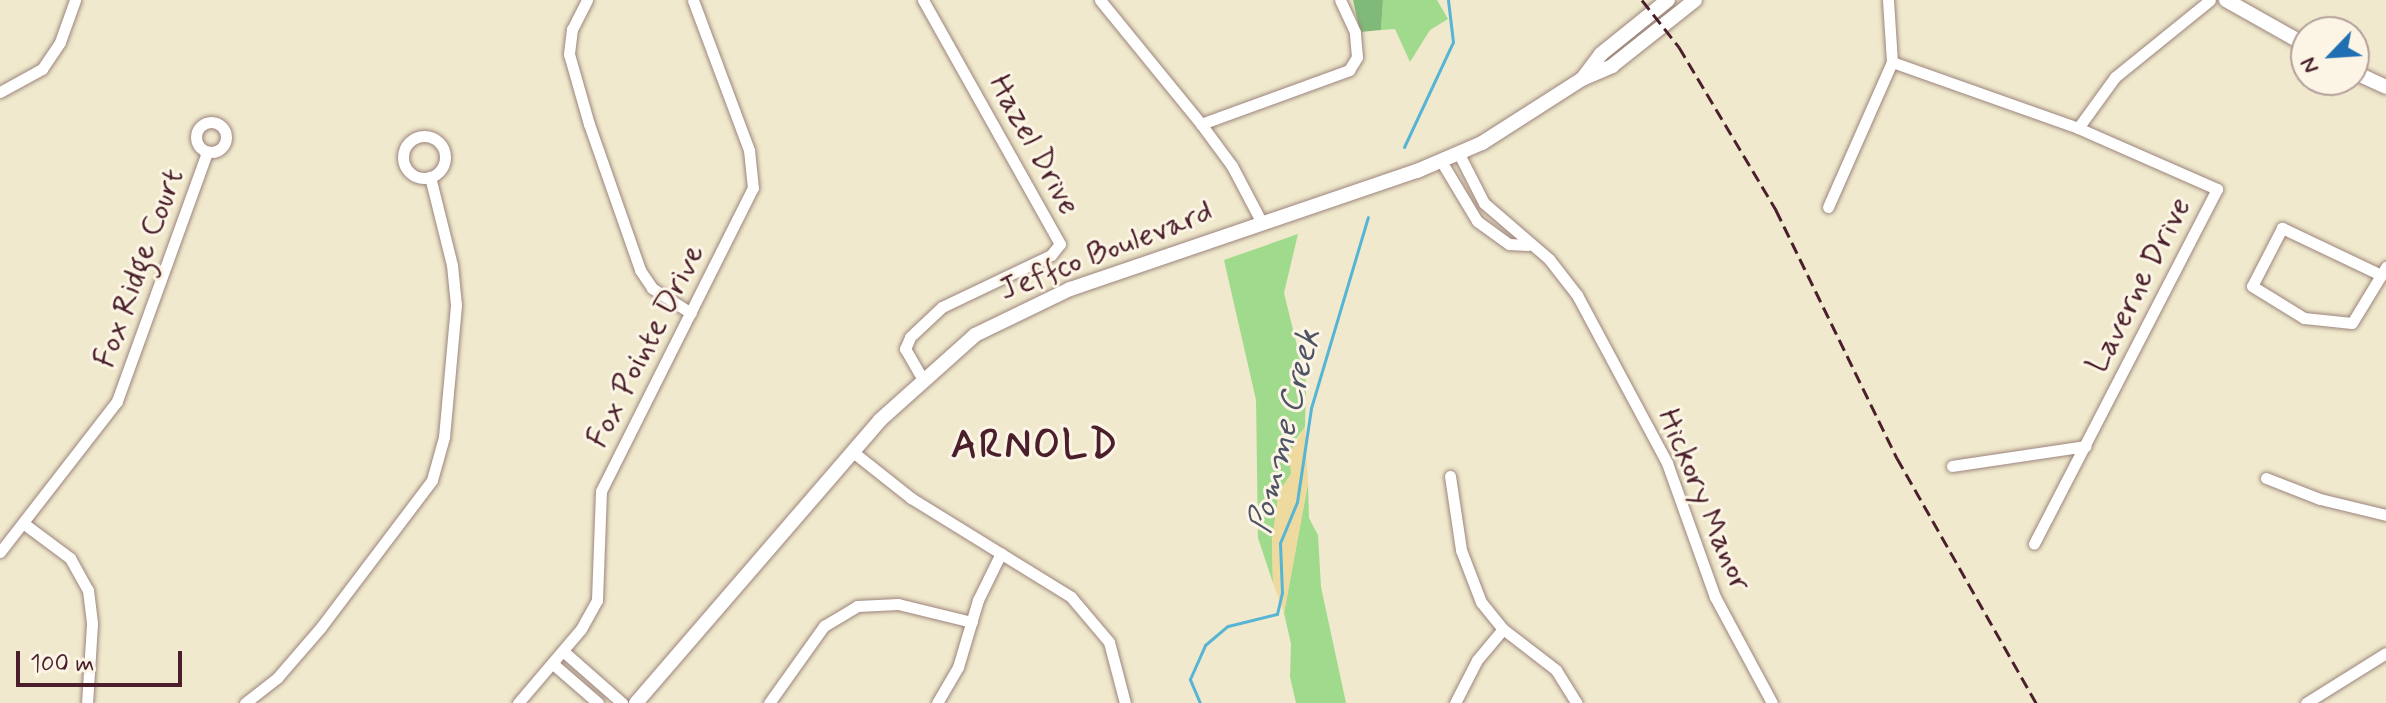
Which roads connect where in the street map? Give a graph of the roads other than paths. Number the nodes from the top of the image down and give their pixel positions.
1 (75, 0) edge
2 (587, 0) edge
3 (693, 0) edge
4 (923, 0) edge
5 (1100, 0) edge
6 (1340, 0) edge
7 (1668, 0) edge
8 (1695, 0) edge
9 (1888, 0) edge
10 (2210, 0) edge
11 (2226, 0) edge
12 (2290, 36) edge
13 (1892, 62) junction
14 (1582, 79) junction
15 (0, 92) edge
16 (1201, 124) junction
17 (2078, 128) junction
18 (207, 152) dead end
19 (1459, 154) junction
20 (1441, 161) junction
21 (430, 177) dead end
22 (1828, 207) dead end
23 (1262, 223) junction
24 (1528, 245) junction
25 (2384, 271) edge
26 (691, 313) junction
27 (922, 378) junction
28 (2086, 446) junction
29 (853, 452) junction
30 (1952, 466) dead end
31 (1450, 476) dead end
32 (2266, 478) dead end
33 (2386, 515) edge
34 (23, 523) junction
35 (2034, 544) dead end
36 (0, 552) edge
37 (1001, 553) junction
38 (972, 622) junction
39 (1503, 629) junction
40 (563, 651) junction
41 (2386, 653) edge
42 (552, 663) junction
43 (87, 703) edge
44 (245, 703) edge
45 (518, 703) edge
46 (598, 703) edge
47 (622, 703) edge
48 (636, 703) edge
49 (769, 703) edge
50 (937, 703) edge
51 (1125, 703) edge
52 (1455, 703) edge
53 (1577, 703) edge
54 (1772, 703) edge
55 (2306, 703) edge

1 - 15 street
2 - 26 street
3 - 26 street, Fox Pointe Drive
4 - 27 street, Hazel Drive
5 - 16 street
6 - 16 street
7 - 14 main road, Jeffco Boulevard
8 - 14 main road, Jeffco Boulevard
9 - 13 street
10 - 17 street
11 - 12 main road
13 - 17 street, Laverne Drive
13 - 22 street
14 - 19 main road, Jeffco Boulevard
16 - 23 street
17 - 28 street, Laverne Drive
18 - 34 street, Fox Ridge Court
19 - 20 main road, Jeffco Boulevard
19 - 24 street, Hickory Manor
20 - 23 main road, Jeffco Boulevard
20 - 24 street, Hickory Manor
21 - 44 street
23 - 27 main road, Jeffco Boulevard
24 - 54 street, Hickory Manor
25 - 25 street
26 - 40 street, Fox Pointe Drive
27 - 29 main road, Jeffco Boulevard
28 - 30 street
28 - 35 street, Laverne Drive
29 - 37 street
29 - 48 main road, Jeffco Boulevard
31 - 39 street
32 - 33 street
34 - 36 street, Fox Ridge Court
34 - 43 street
37 - 38 street
37 - 51 street
38 - 49 street
38 - 50 street
39 - 52 street
39 - 53 street
40 - 42 street, Fox Pointe Drive
40 - 47 street
41 - 55 street
42 - 45 street, Fox Pointe Drive
42 - 46 street

